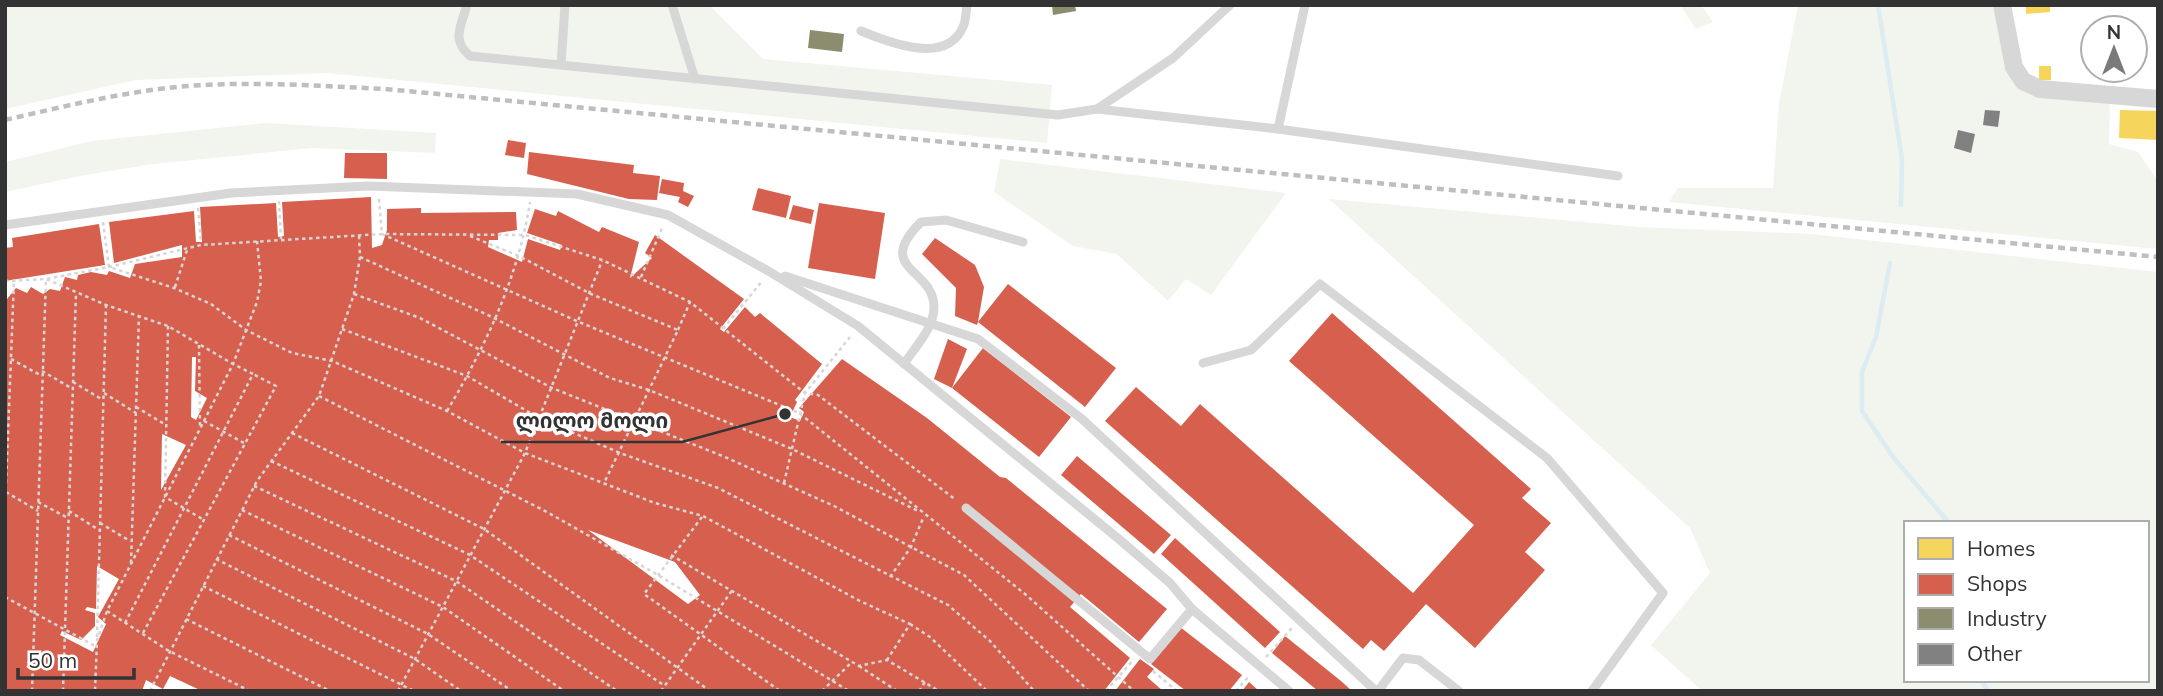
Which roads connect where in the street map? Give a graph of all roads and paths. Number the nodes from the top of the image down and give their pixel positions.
1 (467, 5) edge
2 (565, 5) edge
3 (672, 5) edge
4 (967, 5) edge
5 (1230, 5) edge
6 (1305, 5) edge
7 (2002, 5) edge
8 (861, 31) dead end
9 (561, 65) junction
10 (695, 79) junction
11 (2158, 99) edge
12 (1097, 109) junction
13 (1278, 129) junction
14 (1618, 176) dead end
15 (378, 186) junction
16 (279, 191) junction
17 (532, 192) junction
18 (198, 198) junction
19 (102, 211) junction
20 (668, 215) junction
21 (5, 225) edge
22 (382, 234) junction
23 (359, 235) junction
24 (467, 235) junction
25 (525, 235) junction
26 (281, 239) junction
27 (256, 241) junction
28 (1023, 243) dead end
29 (201, 244) junction
30 (188, 247) junction
31 (519, 256) junction
32 (360, 257) junction
33 (602, 260) junction
34 (109, 267) junction
35 (770, 272) junction
36 (641, 278) junction
37 (46, 279) junction
38 (14, 280) junction
39 (5, 281) edge
40 (174, 288) junction
41 (507, 290) junction
42 (76, 293) junction
43 (354, 294) junction
44 (591, 295) junction
45 (690, 302) junction
46 (106, 304) junction
47 (139, 315) junction
48 (496, 320) junction
49 (579, 322) junction
50 (931, 323) junction
51 (168, 326) junction
52 (858, 326) junction
53 (342, 329) junction
54 (723, 329) junction
55 (246, 330) junction
56 (678, 330) junction
57 (199, 345) junction
58 (481, 349) junction
59 (565, 356) junction
60 (664, 358) junction
61 (11, 359) junction
62 (332, 361) junction
63 (1203, 363) dead end
64 (233, 364) junction
65 (904, 364) junction
66 (5, 365) edge
67 (10, 368) junction
68 (42, 371) junction
69 (253, 374) junction
70 (467, 376) junction
71 (42, 377) junction
72 (73, 382) junction
73 (552, 388) junction
74 (73, 389) junction
75 (649, 390) junction
76 (104, 393) junction
77 (805, 393) junction
78 (319, 396) junction
79 (103, 400) junction
80 (136, 407) junction
81 (447, 411) junction
82 (136, 414) junction
83 (799, 414) junction
84 (539, 418) junction
85 (204, 421) junction
86 (634, 421) junction
87 (166, 425) junction
88 (200, 429) junction
89 (223, 433) junction
90 (292, 433) junction
91 (245, 444) junction
92 (792, 449) junction
93 (524, 453) junction
94 (620, 453) junction
95 (271, 461) junction
96 (604, 483) junction
97 (784, 483) junction
98 (254, 486) junction
99 (504, 489) junction
100 (6, 492) edge
101 (165, 497) junction
102 (6, 499) edge
103 (38, 502) junction
104 (184, 508) junction
105 (966, 508) joint
106 (242, 510) junction
107 (5, 511) edge
108 (38, 511) junction
109 (69, 511) junction
110 (925, 514) junction
111 (703, 516) junction
112 (68, 518) junction
113 (204, 520) junction
114 (100, 523) junction
115 (484, 529) junction
116 (100, 531) junction
117 (229, 535) junction
118 (132, 542) junction
119 (911, 547) junction
120 (470, 555) junction
121 (671, 555) junction
122 (216, 559) junction
123 (131, 564) junction
124 (658, 575) junction
125 (890, 577) junction
126 (456, 581) junction
127 (203, 586) junction
128 (733, 589) junction
129 (5, 597) edge
130 (443, 607) junction
131 (1192, 609) junction
132 (107, 611) junction
133 (717, 611) junction
134 (34, 612) junction
135 (186, 619) junction
136 (125, 623) junction
137 (910, 624) junction
138 (65, 629) junction
139 (143, 633) junction
140 (428, 634) junction
141 (699, 636) junction
142 (97, 640) junction
143 (97, 647) junction
144 (1141, 649) junction
145 (169, 651) junction
146 (415, 659) junction
147 (1150, 659) junction
148 (887, 660) junction
149 (852, 662) junction
150 (859, 666) junction
151 (677, 667) junction
152 (1120, 678) junction
153 (832, 680) junction
154 (402, 682) junction
155 (925, 682) junction
156 (665, 686) junction
157 (32, 691) edge
158 (63, 691) edge
159 (95, 691) edge
160 (150, 691) edge
161 (250, 691) edge
162 (330, 691) edge
163 (398, 691) edge
164 (414, 691) edge
165 (461, 691) edge
166 (512, 691) edge
167 (564, 691) edge
168 (617, 691) edge
169 (661, 691) edge
170 (710, 691) edge
171 (780, 691) edge
172 (822, 691) edge
173 (849, 691) edge
174 (897, 691) edge
175 (919, 691) edge
176 (939, 691) edge
177 (987, 691) edge
178 (1034, 691) edge
179 (1089, 691) edge
180 (1106, 691) edge
181 (1134, 691) edge
182 (1177, 691) edge
183 (1289, 691) edge
184 (1377, 691) edge
185 (1459, 691) edge
186 (1592, 691) edge

1 - 9 lane
2 - 9 lane
3 - 10 lane
4 - 8 lane
5 - 12 lane
6 - 13 lane
7 - 11 street
9 - 10 lane
10 - 12 lane
12 - 13 lane
13 - 14 lane
15 - 16 lane
15 - 17 lane
15 - 22 path
16 - 18 lane
16 - 26 path
17 - 20 lane
17 - 25 path
18 - 19 lane
18 - 29 path
19 - 21 lane
19 - 34 path
20 - 35 lane
20 - 36 path
22 - 23 path
22 - 24 path
22 - 41 path
23 - 26 path
23 - 32 path
24 - 25 path
24 - 31 path
25 - 31 path
25 - 33 path
26 - 27 path
27 - 29 path
27 - 55 path
28 - 50 lane
29 - 30 path
30 - 34 path
30 - 40 path
31 - 41 path
31 - 44 path
32 - 43 path
32 - 48 path
33 - 36 path
33 - 44 path
34 - 37 path
34 - 40 path
35 - 50 lane
35 - 52 lane
35 - 54 path
36 - 45 path
37 - 38 path
37 - 42 path
37 - 68 path
38 - 39 path
38 - 61 path
40 - 55 path
41 - 48 path
41 - 49 path
42 - 46 path
42 - 72 path
43 - 53 path
43 - 58 path
44 - 49 path
44 - 56 path
45 - 54 path
45 - 56 path
46 - 47 path
46 - 76 path
47 - 51 path
47 - 80 path
48 - 58 path
48 - 59 path
49 - 59 path
49 - 60 path
50 - 65 lane
50 - 184 lane
51 - 57 path
51 - 87 path
52 - 65 lane
52 - 77 path
53 - 62 path
53 - 70 path
54 - 77 path
55 - 62 path
55 - 64 path
56 - 60 path
57 - 64 path
57 - 88 path
58 - 70 path
58 - 73 path
59 - 73 path
59 - 75 path
60 - 75 path
60 - 83 path
61 - 67 path
61 - 71 path
62 - 78 path
62 - 81 path
63 - 186 lane
64 - 69 path
64 - 85 path
65 - 131 lane
66 - 67 path
67 - 100 path
68 - 71 path
68 - 74 path
69 - 89 path
69 - 91 path
70 - 81 path
70 - 84 path
71 - 103 path
72 - 74 path
72 - 79 path
73 - 84 path
73 - 86 path
74 - 109 path
75 - 86 path
75 - 92 path
76 - 79 path
76 - 82 path
77 - 83 path
77 - 105 path
78 - 90 path
78 - 99 path
79 - 114 path
80 - 82 path
80 - 87 path
81 - 93 path
82 - 118 path
83 - 92 path
83 - 110 path
84 - 93 path
84 - 94 path
85 - 88 path
85 - 89 path
86 - 94 path
86 - 97 path
87 - 101 path
88 - 101 path
89 - 91 path
89 - 104 path
90 - 95 path
90 - 115 path
91 - 113 path
92 - 97 path
92 - 110 path
93 - 96 path
93 - 99 path
94 - 96 path
94 - 125 path
95 - 98 path
95 - 120 path
96 - 111 path
97 - 119 path
98 - 106 path
98 - 126 path
99 - 115 path
99 - 124 path
100 - 102 path
100 - 108 path
101 - 104 path
101 - 123 path
102 - 107 path
103 - 108 path
103 - 112 path
104 - 113 path
104 - 136 path
105 - 144 lane
106 - 117 path
106 - 130 path
108 - 134 path
109 - 112 path
109 - 116 path
110 - 119 path
110 - 152 path
111 - 121 path
111 - 137 path
112 - 138 path
113 - 139 path
114 - 116 path
114 - 118 path
115 - 120 path
115 - 151 path
116 - 142 path
117 - 122 path
117 - 140 path
118 - 123 path
119 - 125 path
119 - 179 path
120 - 126 path
120 - 156 path
121 - 124 path
121 - 128 path
122 - 127 path
122 - 146 path
123 - 132 path
124 - 133 path
124 - 141 path
125 - 178 path
126 - 130 path
126 - 168 path
127 - 135 path
127 - 154 path
128 - 133 path
128 - 149 path
129 - 134 path
130 - 140 path
130 - 167 path
131 - 147 lane
131 - 183 lane
132 - 136 path
132 - 142 path
133 - 141 path
133 - 153 path
134 - 138 path
134 - 157 path
135 - 145 path
135 - 162 path
136 - 139 path
137 - 148 path
137 - 177 path
138 - 143 path
138 - 158 path
139 - 145 path
140 - 146 path
140 - 166 path
141 - 151 path
141 - 171 path
142 - 143 path
143 - 159 path
144 - 147 lane
144 - 152 path
145 - 160 path
145 - 161 path
146 - 154 path
146 - 165 path
147 - 182 path
148 - 150 path
148 - 155 path
149 - 150 path
149 - 153 path
150 - 174 path
151 - 156 path
151 - 170 path
152 - 180 path
152 - 181 path
153 - 172 path
153 - 173 path
154 - 163 path
154 - 164 path
155 - 175 path
155 - 176 path
156 - 169 path
184 - 185 lane

